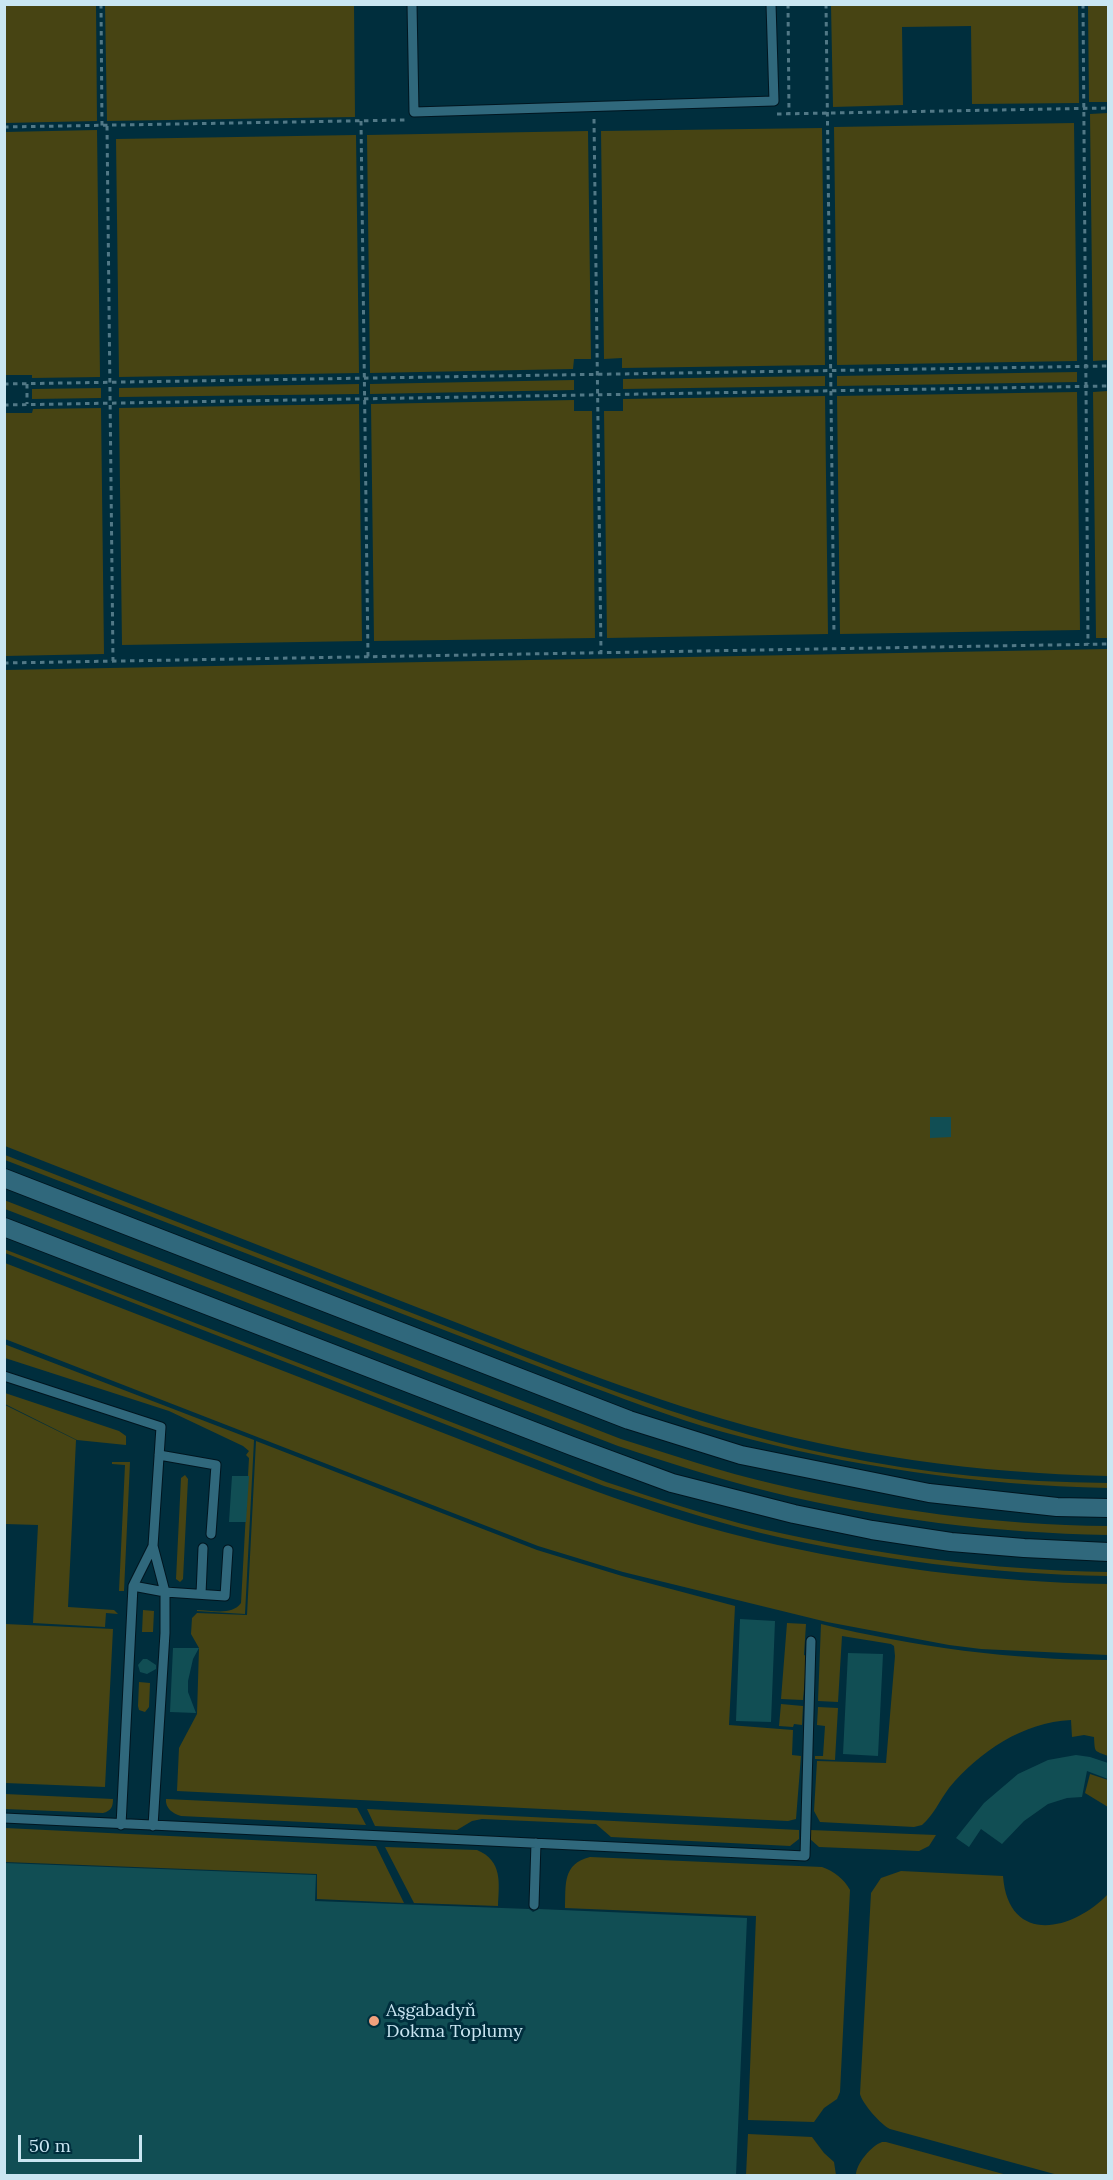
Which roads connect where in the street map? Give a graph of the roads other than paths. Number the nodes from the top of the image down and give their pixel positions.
1 (412, 4) edge
2 (771, 4) edge
3 (4, 1178) edge
4 (4, 1227) edge
5 (4, 1376) edge
6 (159, 1455) junction
7 (1108, 1508) edge
8 (211, 1534) dead end
9 (153, 1546) junction
10 (202, 1548) dead end
11 (228, 1550) dead end
12 (1108, 1552) edge
13 (133, 1586) junction
14 (165, 1592) junction
15 (201, 1594) junction
16 (812, 1641) dead end
17 (4, 1818) edge
18 (121, 1825) junction
19 (153, 1826) junction
20 (536, 1843) junction
21 (534, 1905) dead end

1 - 2 lane
3 - 7 street
4 - 12 street
5 - 6 lane
6 - 8 lane
6 - 9 lane
9 - 13 lane
9 - 14 lane
10 - 15 lane
11 - 15 lane
13 - 14 lane
13 - 18 lane
14 - 15 lane
14 - 19 lane
16 - 20 lane
17 - 18 lane
18 - 19 lane
19 - 20 lane
20 - 21 lane

